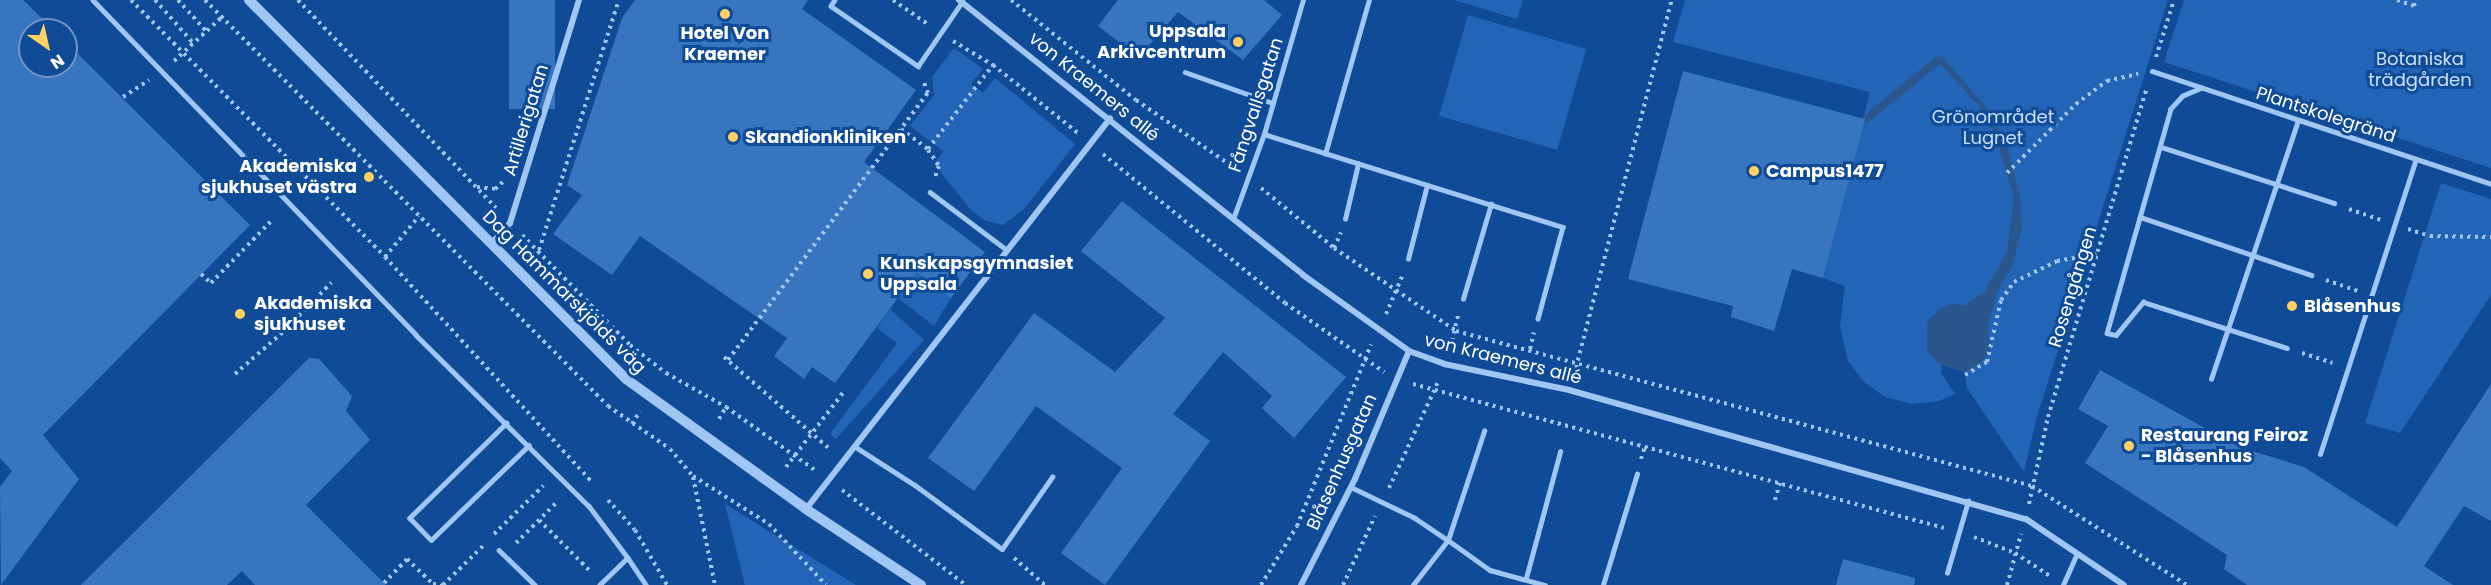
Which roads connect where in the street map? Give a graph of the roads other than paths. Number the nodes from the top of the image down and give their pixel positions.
1 (93, 0) edge
2 (249, 0) edge
3 (579, 0) edge
4 (835, 0) edge
5 (1303, 0) edge
6 (1369, 0) edge
7 (960, 1) edge
8 (2152, 71) road end
9 (1185, 72) dead end
10 (2202, 88) junction
11 (1273, 103) junction
12 (1110, 118) junction
13 (2298, 120) junction
14 (1264, 134) junction
15 (2162, 147) junction
16 (1325, 154) junction
17 (2416, 159) junction
18 (1358, 164) junction
19 (2491, 184) edge
20 (1426, 185) junction
21 (2277, 185) junction
22 (930, 192) road end
23 (2334, 203) dead end
24 (1491, 204) junction
25 (2140, 217) junction
26 (1233, 219) junction
27 (1345, 219) dead end
28 (492, 243) junction
29 (1007, 250) junction
30 (2253, 255) junction
31 (1408, 259) dead end
32 (2311, 275) road end
33 (1463, 299) dead end
34 (1538, 319) dead end
35 (2228, 329) junction
36 (2287, 348) road end
37 (1409, 351) junction
38 (2211, 379) dead end
39 (507, 423) junction
40 (1484, 431) dead end
41 (529, 445) junction
42 (854, 446) junction
43 (1560, 452) dead end
44 (2320, 454) dead end
45 (1637, 474) dead end
46 (1052, 477) dead end
47 (1351, 487) junction
48 (1968, 501) junction
49 (806, 509) junction
50 (1448, 540) junction
51 (499, 550) dead end
52 (2077, 554) junction
53 (628, 558) junction
54 (1947, 573) dead end
55 (1526, 578) junction
56 (535, 585) edge
57 (600, 585) edge
58 (646, 585) edge
59 (921, 585) edge
60 (1301, 585) edge
61 (1413, 585) edge
62 (1545, 585) edge
63 (1603, 585) edge
64 (2063, 585) edge
65 (2124, 585) edge

1 - 39 lane
2 - 28 street, Dag Hammarskjölds väg
3 - 28 street, Artillerigatan
4 - 7 lane
5 - 11 lane, Fångvallsgatan
6 - 16 lane
7 - 12 street, von Kraemers allé
8 - 10 lane, Plantskolegränd
9 - 11 lane
10 - 13 lane, Plantskolegränd
10 - 15 lane
11 - 14 lane, Fångvallsgatan
12 - 26 street, von Kraemers allé
12 - 29 street
13 - 17 lane, Plantskolegränd
13 - 21 lane
14 - 16 lane
14 - 26 lane, Fångvallsgatan
15 - 21 lane
15 - 25 lane
16 - 18 lane
17 - 19 lane, Plantskolegränd
17 - 44 street
18 - 20 lane
18 - 27 lane
20 - 24 lane
20 - 31 lane
21 - 23 lane
21 - 30 lane
22 - 29 lane
24 - 33 lane
24 - 34 lane
25 - 30 lane
25 - 35 lane
26 - 37 street, von Kraemers allé
28 - 49 street, Dag Hammarskjölds väg
29 - 42 street
30 - 32 lane
30 - 35 lane
35 - 36 lane
35 - 38 lane
37 - 47 street, Blåsenhusgatan
37 - 48 street, von Kraemers allé
39 - 41 lane
39 - 41 lane
40 - 50 lane
41 - 53 lane
42 - 46 lane
42 - 49 street
43 - 55 lane
45 - 63 lane
47 - 50 lane
47 - 60 street, Blåsenhusgatan
48 - 52 street, von Kraemers allé
48 - 54 lane
49 - 59 street, Dag Hammarskjölds väg
50 - 55 lane
50 - 61 lane
51 - 56 lane
52 - 64 lane
52 - 65 street, von Kraemers allé
53 - 57 lane
53 - 58 lane
55 - 62 lane

